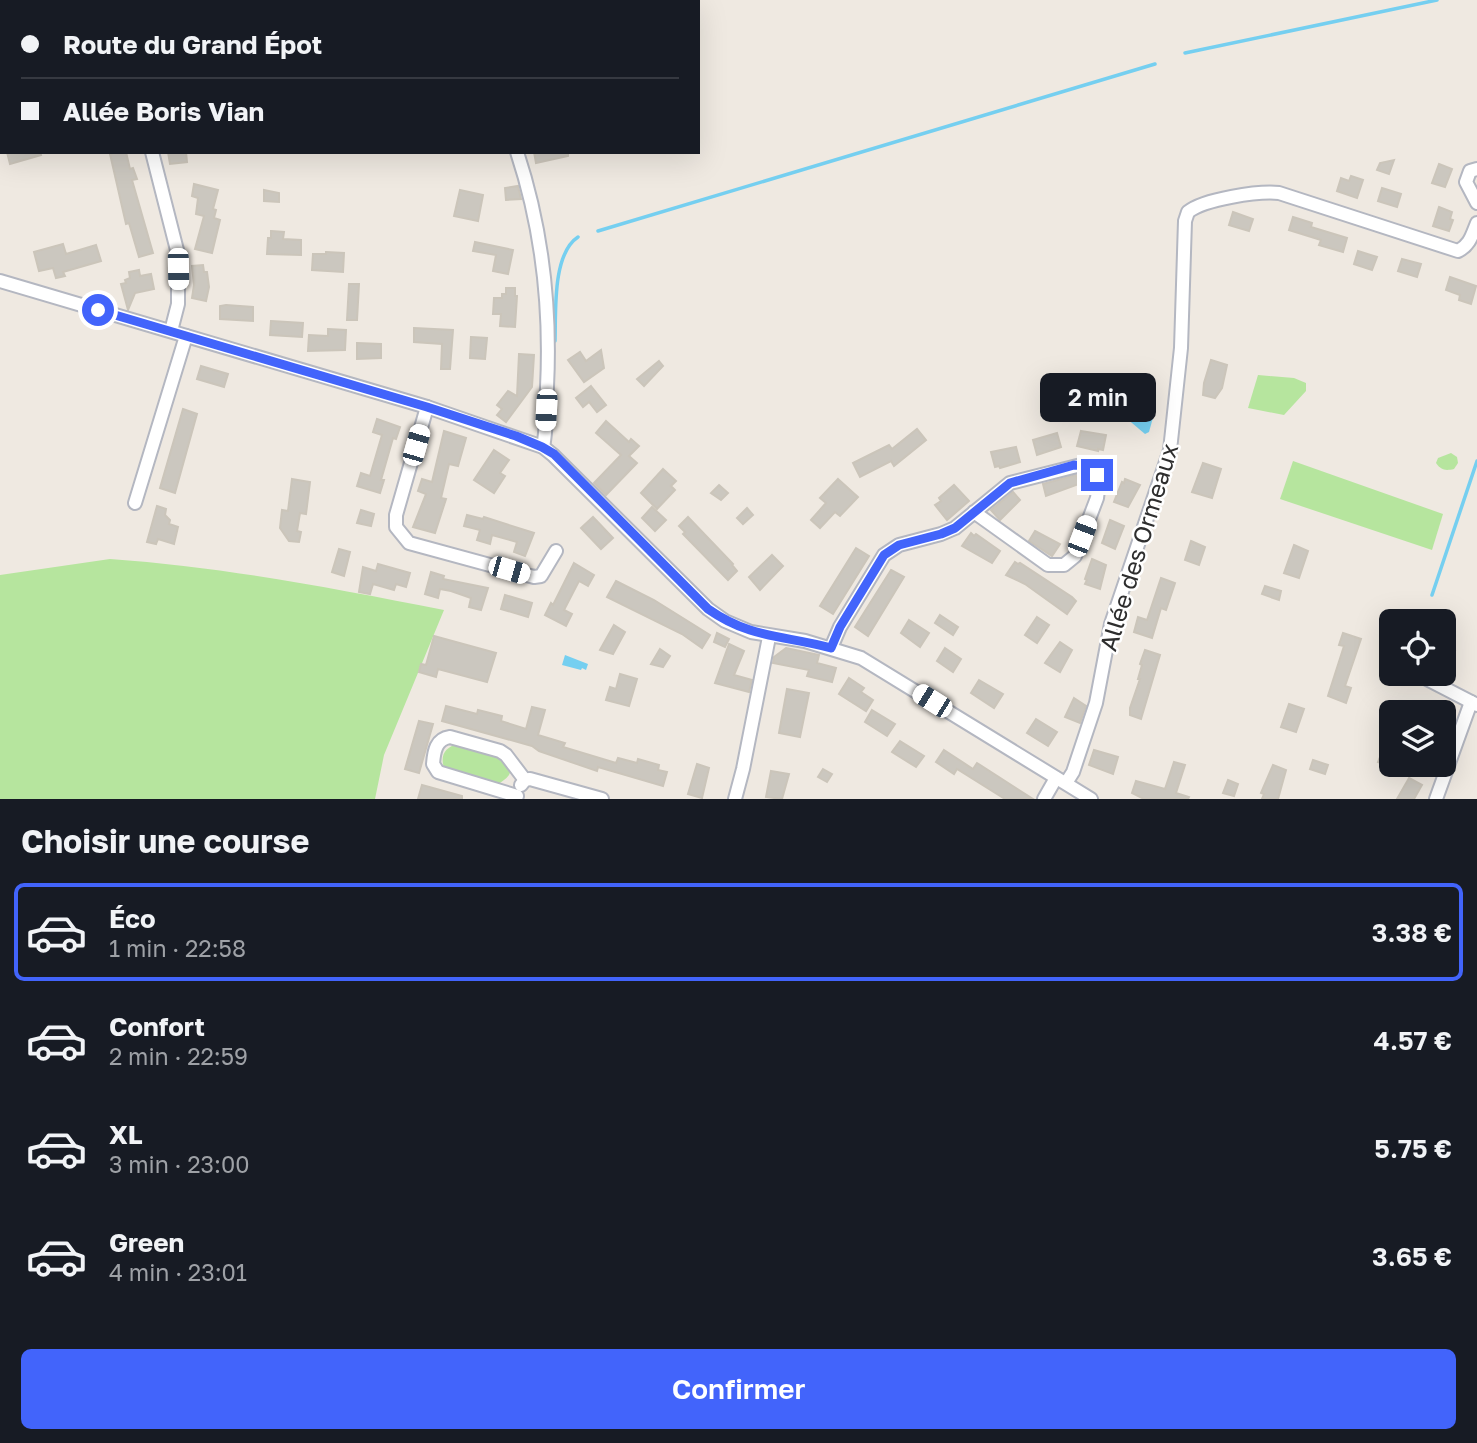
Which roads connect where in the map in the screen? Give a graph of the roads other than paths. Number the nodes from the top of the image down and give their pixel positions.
1 (153, 154) edge
2 (518, 154) edge
3 (1477, 169) edge
4 (1477, 203) edge
5 (1477, 223) edge
6 (0, 281) edge
7 (171, 331) junction
8 (186, 336) junction
9 (427, 407) junction
10 (542, 447) junction
11 (135, 503) dead end
12 (974, 512) junction
13 (556, 551) dead end
14 (769, 637) junction
15 (831, 648) junction
16 (1440, 686) edge
17 (1474, 704) edge
18 (524, 780) junction
19 (1061, 781) junction
20 (517, 797) edge
21 (602, 799) edge
22 (735, 799) edge
23 (1045, 799) edge
24 (1091, 799) edge
25 (1436, 799) edge

1 - 7 street
2 - 10 street
3 - 4 street
5 - 19 street, Allée des Ormeaux
6 - 7 street
7 - 8 street
8 - 9 street
8 - 11 street
9 - 10 street
9 - 13 street
10 - 14 street
12 - 12 street
12 - 15 street
14 - 15 street
14 - 22 street
15 - 19 street
16 - 17 street
17 - 25 street
18 - 20 street
18 - 20 street
18 - 21 street
19 - 23 street, Allée des Ormeaux
19 - 24 street

